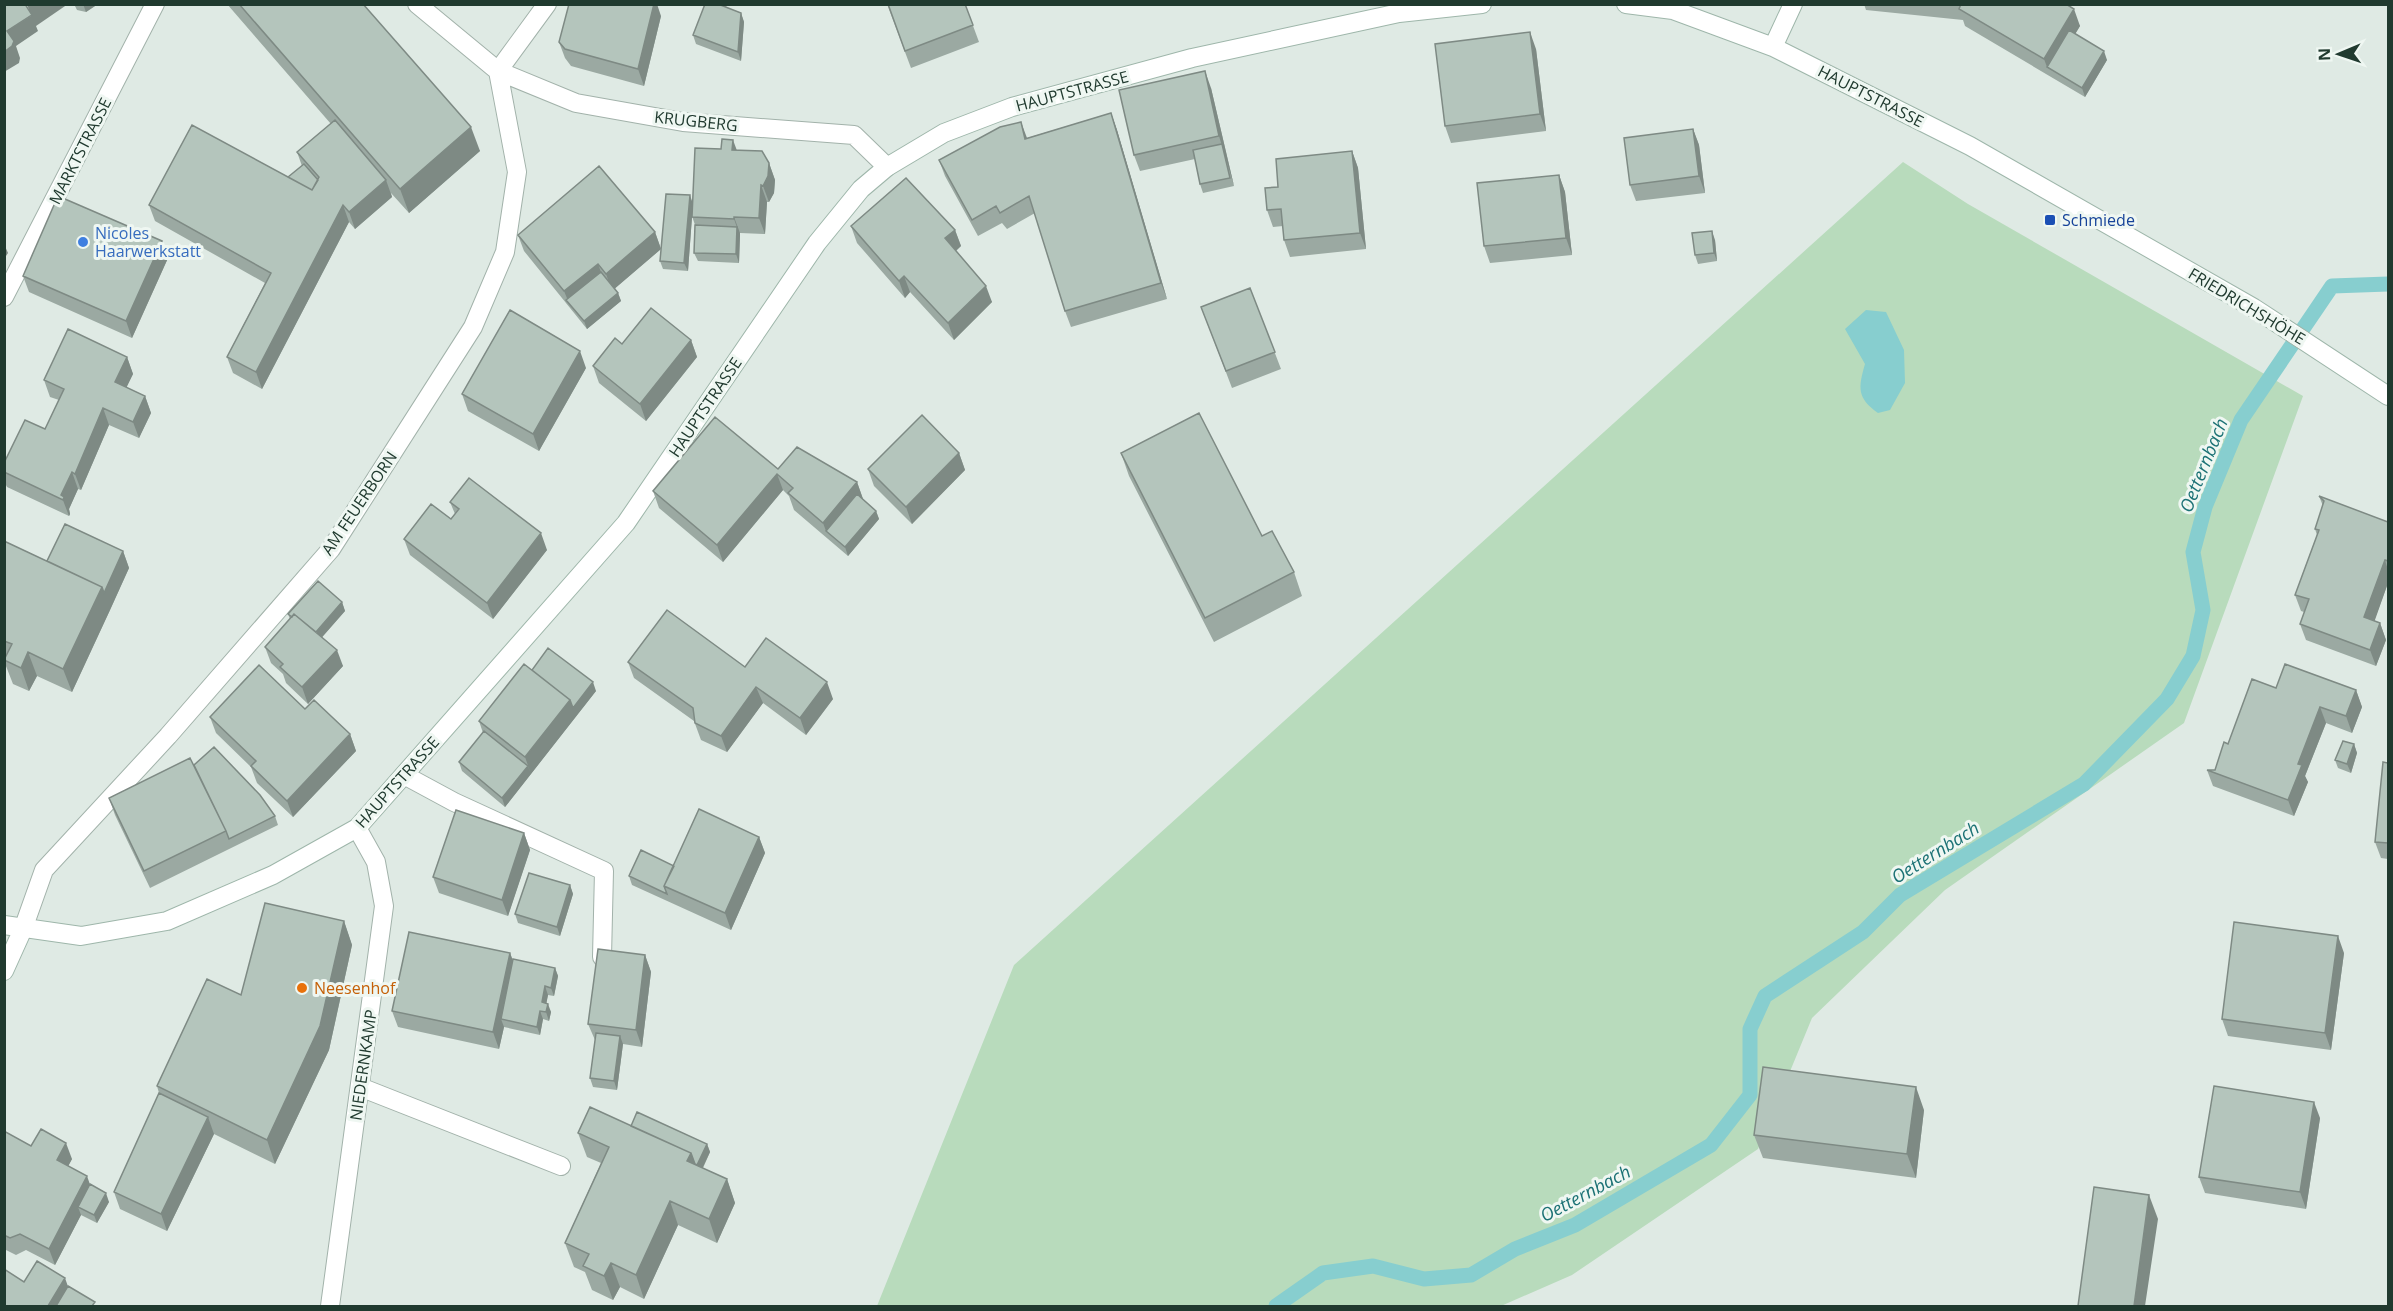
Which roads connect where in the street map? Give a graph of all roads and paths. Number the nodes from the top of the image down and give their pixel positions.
1 (155, 4) edge
2 (417, 4) edge
3 (547, 4) edge
4 (1482, 4) edge
5 (1626, 4) edge
6 (1793, 4) edge
7 (1773, 47) junction
8 (498, 71) junction
9 (887, 167) junction
10 (2101, 222) joint
11 (4, 297) edge
12 (2388, 396) edge
13 (404, 775) junction
14 (357, 828) junction
15 (4, 925) edge
16 (23, 929) junction
17 (602, 957) edge
18 (4, 972) edge
19 (360, 1088) junction
20 (561, 1166) dead end
21 (330, 1306) edge

1 - 11 main road, MARKTSTRASSE
2 - 8 main road, KRUGBERG
3 - 8 main road
4 - 9 main road, HAUPTSTRASSE
5 - 7 main road, HAUPTSTRASSE
6 - 7 main road
7 - 10 main road, HAUPTSTRASSE
8 - 9 main road, KRUGBERG
8 - 16 main road, AM FEUERBORN
9 - 13 main road, HAUPTSTRASSE
10 - 12 main road, FRIEDRICHSHÖHE
13 - 14 main road, HAUPTSTRASSE
13 - 17 main road
14 - 16 main road, HAUPTSTRASSE
14 - 19 main road, NIEDERNKAMP
15 - 16 main road, HAUPTSTRASSE
16 - 18 main road, AM FEUERBORN
19 - 20 main road
19 - 21 main road, NIEDERNKAMP

